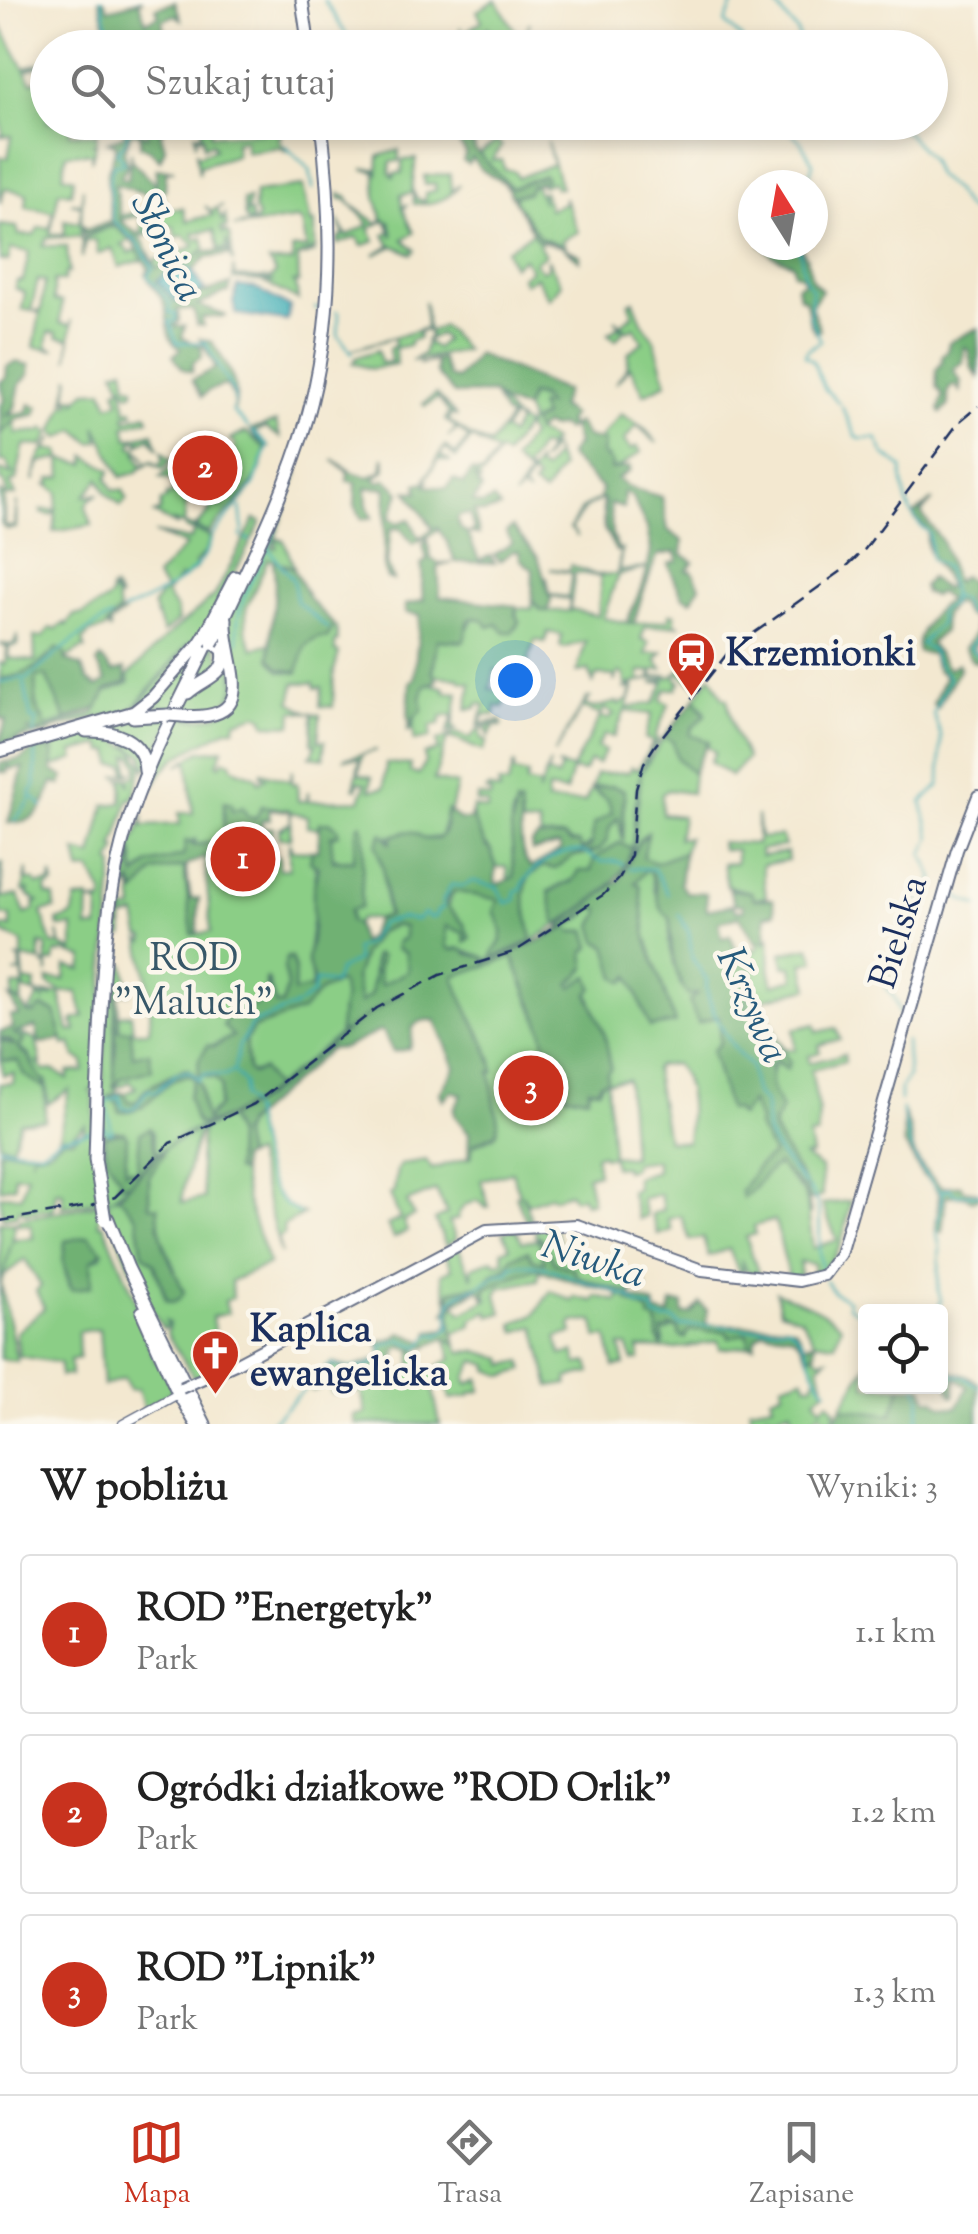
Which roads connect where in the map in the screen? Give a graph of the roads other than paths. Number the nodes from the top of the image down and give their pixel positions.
1 (299, 0) edge
2 (303, 30) edge
3 (319, 140) edge
4 (319, 140) edge
5 (228, 610) junction
6 (209, 639) junction
7 (188, 693) junction
8 (109, 720) junction
9 (76, 733) junction
10 (56, 736) junction
11 (0, 752) edge
12 (144, 778) junction
13 (978, 796) edge
14 (99, 1094) junction
15 (107, 1219) junction
16 (127, 1275) junction
17 (148, 1308) junction
18 (186, 1388) junction
19 (123, 1424) edge
20 (204, 1424) edge

1 - 2 highway
3 - 6 highway
4 - 5 highway
5 - 6 highway
5 - 9 highway
6 - 7 highway
6 - 8 highway
6 - 12 highway
7 - 8 highway
7 - 14 highway
8 - 10 highway
9 - 10 highway
9 - 12 highway
10 - 11 highway
12 - 14 highway
13 - 18 main road, Bielska
14 - 15 highway, bridge
15 - 16 highway
15 - 17 highway
16 - 18 highway
16 - 20 highway
17 - 18 highway
17 - 20 highway
18 - 19 main road
18 - 20 highway
18 - 20 highway

